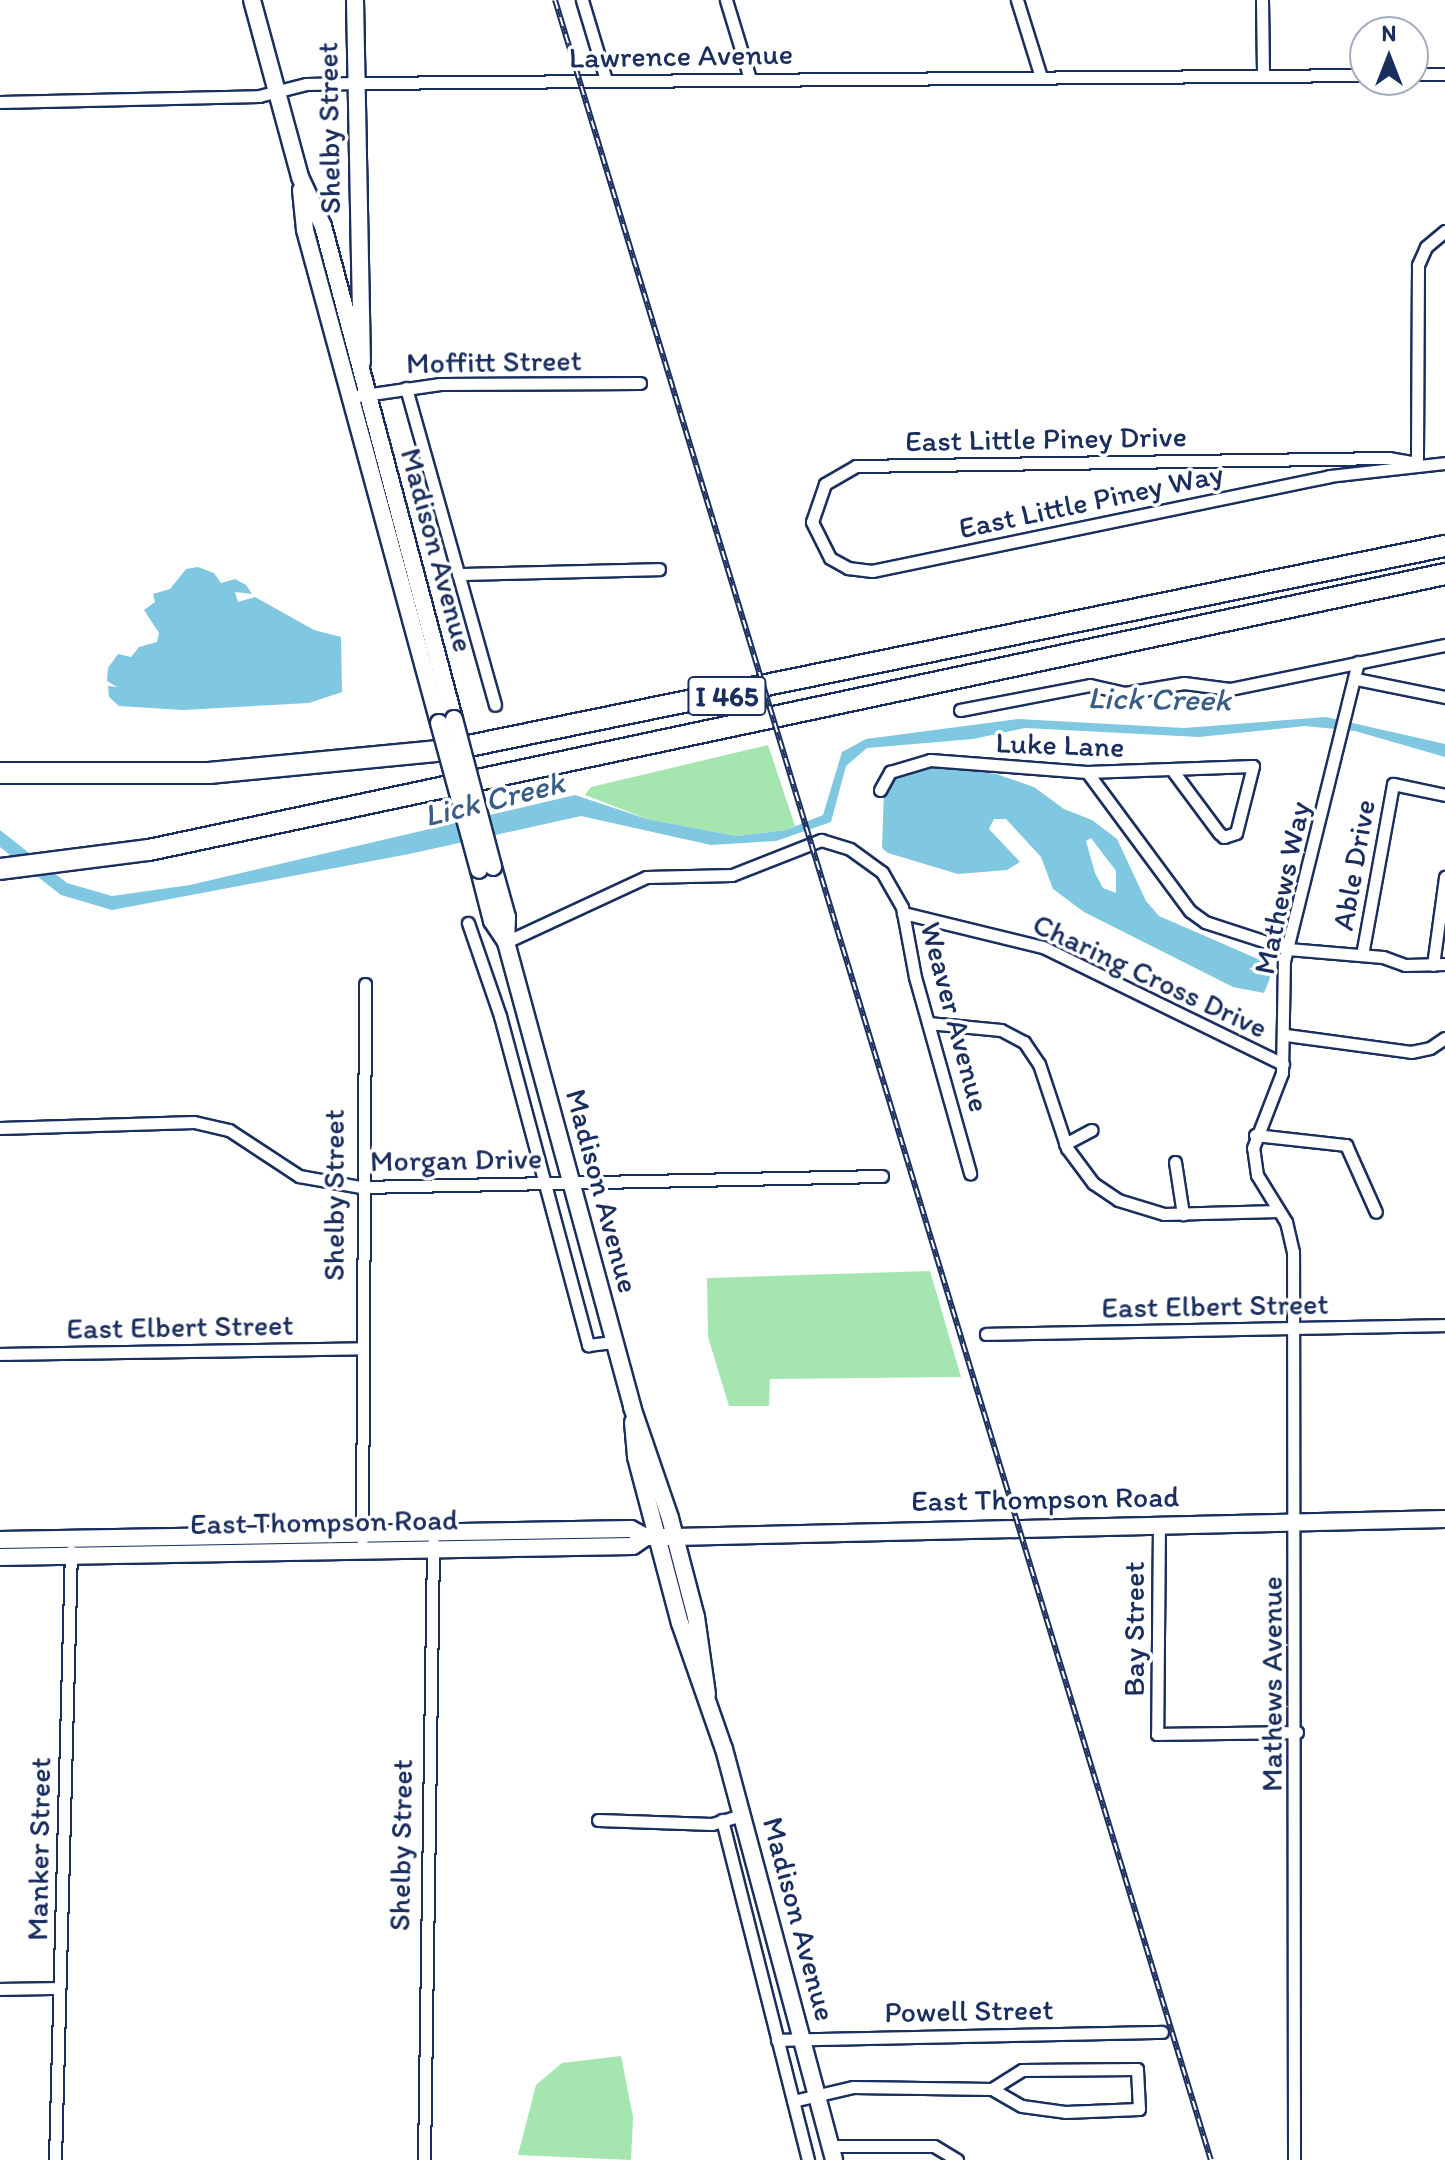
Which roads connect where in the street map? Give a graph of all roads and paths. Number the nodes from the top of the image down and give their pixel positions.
1 (252, 0) edge
2 (355, 0) edge
3 (582, 0) edge
4 (726, 0) edge
5 (1017, 0) edge
6 (1262, 0) edge
7 (1349, 75) edge
8 (1263, 76) junction
9 (1041, 77) junction
10 (750, 79) junction
11 (606, 80) junction
12 (356, 83) junction
13 (277, 90) junction
14 (0, 102) edge
15 (300, 177) junction
16 (1445, 231) edge
17 (359, 256) junction
18 (334, 269) junction
19 (349, 325) junction
20 (343, 371) junction
21 (361, 373) junction
22 (640, 383) dead end
23 (406, 388) junction
24 (358, 395) junction
25 (1310, 459) junction
26 (1417, 463) junction
27 (1445, 463) edge
28 (1313, 480) junction
29 (825, 484) joint
30 (1445, 546) edge
31 (659, 569) dead end
32 (458, 574) junction
33 (1445, 574) edge
34 (1445, 645) edge
35 (1358, 662) junction
36 (1356, 679) junction
37 (1445, 697) edge
38 (495, 705) dead end
39 (960, 710) dead end
40 (1173, 771) junction
41 (1087, 772) junction
42 (0, 773) edge
43 (880, 790) dead end
44 (1445, 795) edge
45 (0, 869) edge
46 (1445, 877) edge
47 (903, 913) junction
48 (468, 923) dead end
49 (506, 942) junction
50 (1288, 949) junction
51 (1362, 955) junction
52 (1439, 965) edge
53 (365, 984) dead end
54 (928, 1023) junction
55 (1286, 1035) junction
56 (1445, 1038) edge
57 (1283, 1064) junction
58 (0, 1128) edge
59 (1091, 1130) dead end
60 (1255, 1135) junction
61 (1065, 1144) junction
62 (1175, 1162) dead end
63 (970, 1173) dead end
64 (882, 1176) dead end
65 (545, 1183) junction
66 (571, 1183) junction
67 (361, 1187) junction
68 (1279, 1211) junction
69 (1376, 1212) dead end
70 (1183, 1214) junction
71 (1445, 1325) edge
72 (1293, 1328) junction
73 (986, 1334) dead end
74 (613, 1342) junction
75 (362, 1348) junction
76 (0, 1354) edge
77 (632, 1407) junction
78 (1445, 1519) edge
79 (1296, 1522) junction
80 (1159, 1524) junction
81 (432, 1531) junction
82 (652, 1537) junction
83 (675, 1537) junction
84 (0, 1540) edge
85 (362, 1541) junction
86 (71, 1547) junction
87 (433, 1549) junction
88 (0, 1557) edge
89 (707, 1694) junction
90 (1297, 1732) junction
91 (742, 1815) junction
92 (598, 1820) dead end
93 (722, 1820) junction
94 (59, 1988) junction
95 (0, 1989) edge
96 (1162, 2032) dead end
97 (802, 2037) junction
98 (777, 2040) junction
99 (992, 2089) junction
100 (818, 2095) junction
101 (793, 2101) junction
102 (832, 2153) edge
103 (55, 2160) edge
104 (424, 2160) edge
105 (808, 2160) edge
106 (957, 2160) edge
107 (1294, 2160) edge

1 - 13 main road, Madison Avenue
2 - 12 main road, Shelby Street
3 - 11 street
4 - 10 street
5 - 9 street
6 - 8 street
7 - 8 street, Lawrence Avenue
8 - 9 street, Lawrence Avenue
9 - 10 street, Lawrence Avenue
10 - 11 street, Lawrence Avenue
11 - 12 street, Lawrence Avenue
12 - 13 street, Lawrence Avenue
12 - 17 main road, Shelby Street
13 - 14 street, Lawrence Avenue
13 - 15 main road, Madison Avenue
15 - 18 main road, Madison Avenue
15 - 20 main road, Madison Avenue
16 - 26 street
17 - 18 main road
17 - 19 main road, Shelby Street
17 - 21 main road, Shelby Street
18 - 19 main road, Madison Avenue
19 - 20 main road, Shelby Street
19 - 21 main road, Madison Avenue
20 - 24 main road, Madison Avenue
21 - 24 main road, Madison Avenue
22 - 23 street, Moffitt Street
23 - 24 street, Moffitt Street
23 - 32 street
24 - 49 main road, Madison Avenue, bridge
25 - 26 street, East Little Piney Drive
25 - 28 street
25 - 29 street, East Little Piney Drive
26 - 27 street, East Little Piney Way
26 - 28 street, East Little Piney Way
28 - 29 street, East Little Piney Way
30 - 42 highway, I 465
31 - 32 street
32 - 38 street
33 - 45 highway, I 465
34 - 35 street
35 - 36 street, Mathews Way
35 - 39 street
36 - 37 street
36 - 50 street, Mathews Way
40 - 40 street, Luke Lane
40 - 41 street, Luke Lane
41 - 43 street, Luke Lane
41 - 50 street
44 - 51 street, Able Drive
46 - 52 street
47 - 49 street, Weaver Avenue
47 - 54 street, Weaver Avenue
47 - 57 street, Charing Cross Drive
48 - 65 street, Madison Avenue
49 - 66 main road, Madison Avenue
50 - 51 street
50 - 55 street, Mathews Way
51 - 52 street
53 - 67 street, Shelby Street
54 - 61 street
54 - 63 street, Weaver Avenue
55 - 56 street
55 - 57 street, Mathews Way
57 - 60 street, Mathews Way
58 - 67 street, Morgan Drive
59 - 61 street
60 - 68 street, Mathews Way
60 - 69 street
61 - 70 street
62 - 70 street
64 - 66 street, Morgan Drive
65 - 66 street, Morgan Drive
65 - 67 street, Morgan Drive
65 - 74 street, Madison Avenue
66 - 74 main road, Madison Avenue
67 - 75 street, Shelby Street
68 - 70 street
68 - 72 street, Mathews Avenue
71 - 72 street, East Elbert Street
72 - 73 street, East Elbert Street
72 - 79 street, Mathews Avenue
74 - 77 main road, Madison Avenue
75 - 76 street, East Elbert Street
75 - 85 street, Shelby Street
77 - 82 main road, Madison Avenue
77 - 83 main road, Madison Avenue
78 - 79 main road, East Thompson Road
79 - 80 main road, East Thompson Road
79 - 90 street, Mathews Avenue
80 - 83 main road, East Thompson Road
80 - 90 street, Bay Street
81 - 82 main road, East Thompson Road
81 - 85 main road, East Thompson Road
81 - 87 street, Shelby Street
82 - 83 main road, East Thompson Road
82 - 87 main road, East Thompson Road
82 - 89 main road, Madison Avenue
83 - 89 main road, Madison Avenue
84 - 86 main road, East Thompson Road
85 - 86 main road, East Thompson Road
85 - 87 main road, East Thompson Road
86 - 88 main road, East Thompson Road
86 - 94 street, Manker Street
87 - 104 street, Shelby Street
89 - 91 main road, Madison Avenue
90 - 107 street, Mathews Avenue
91 - 93 street
91 - 97 main road, Madison Avenue
92 - 93 street
93 - 98 street, Madison Avenue
94 - 95 street
94 - 103 street, Manker Street
96 - 97 street, Powell Street
97 - 98 street, Powell Street
97 - 100 main road, Madison Avenue
98 - 101 street, Madison Avenue
99 - 99 street
99 - 100 street
100 - 101 street
100 - 102 main road, Madison Avenue
101 - 105 street, Madison Avenue
102 - 106 street

